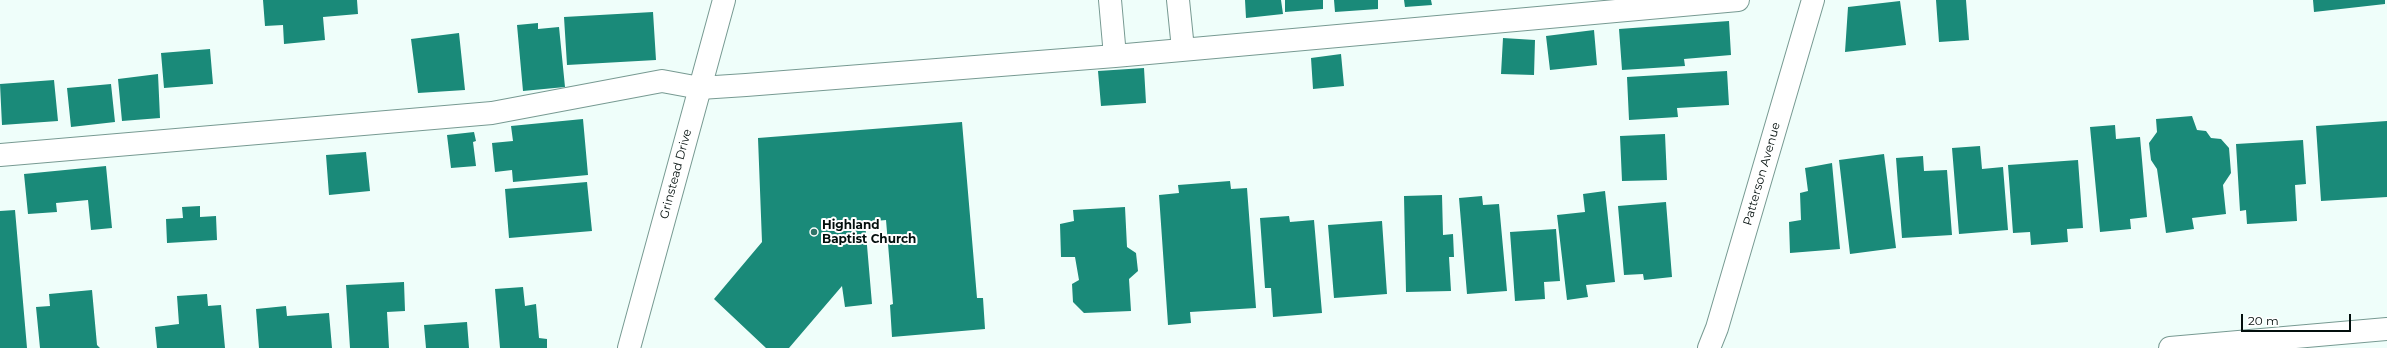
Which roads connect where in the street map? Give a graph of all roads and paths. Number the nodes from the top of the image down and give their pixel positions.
1 (724, 0) edge
2 (1110, 0) edge
3 (1178, 0) edge
4 (1738, 0) edge
5 (1813, 0) edge
6 (1183, 49) junction
7 (1115, 56) junction
8 (700, 88) junction
9 (0, 155) edge
10 (2387, 329) edge
11 (628, 348) edge
12 (1709, 348) edge
13 (2170, 348) edge

1 - 8 street, Grinstead Drive
2 - 7 street
3 - 6 street
4 - 6 street
5 - 12 street, Patterson Avenue
6 - 7 street
7 - 8 street
8 - 9 street
8 - 11 street, Grinstead Drive
10 - 13 street

